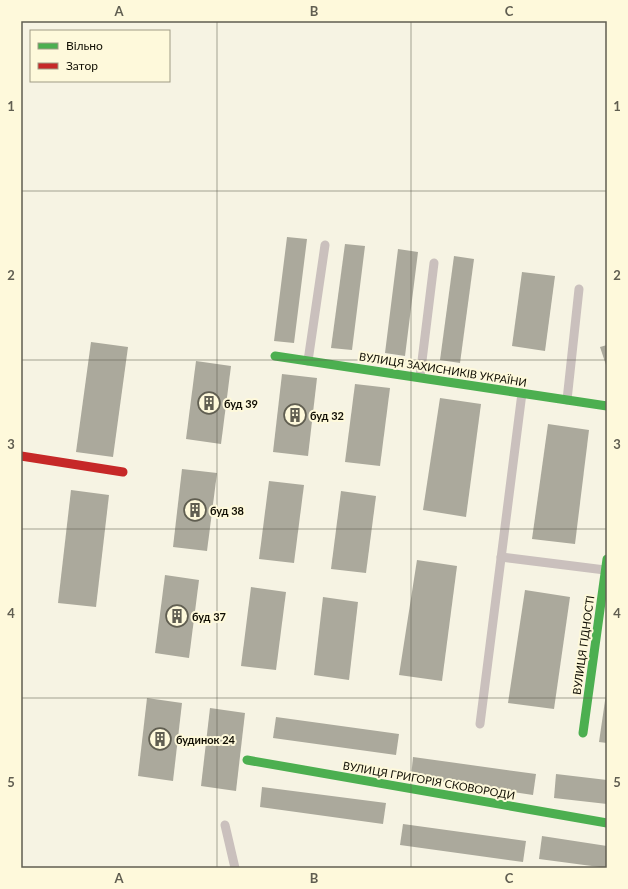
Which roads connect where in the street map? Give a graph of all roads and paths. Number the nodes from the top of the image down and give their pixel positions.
1 (325, 245) dead end
2 (434, 263) dead end
3 (579, 288) dead end
4 (275, 356) dead end
5 (308, 360) junction
6 (420, 377) junction
7 (522, 393) junction
8 (566, 400) junction
9 (607, 406) edge
10 (21, 456) edge
11 (123, 472) dead end
12 (501, 557) junction
13 (607, 559) edge
14 (606, 570) junction
15 (480, 724) dead end
16 (583, 733) dead end
17 (247, 760) dead end
18 (607, 824) edge
19 (225, 825) dead end
20 (235, 868) edge

1 - 5 lane
2 - 6 lane
3 - 8 lane
4 - 5 street, ВУЛИЦЯ ЗАХИСНИКІВ УКРАЇНИ
5 - 6 street, ВУЛИЦЯ ЗАХИСНИКІВ УКРАЇНИ
6 - 7 street, ВУЛИЦЯ ЗАХИСНИКІВ УКРАЇНИ
7 - 8 street, ВУЛИЦЯ ЗАХИСНИКІВ УКРАЇНИ
7 - 12 lane
8 - 9 street, ВУЛИЦЯ ЗАХИСНИКІВ УКРАЇНИ
10 - 11 street
12 - 14 lane
12 - 15 lane
13 - 14 street, ВУЛИЦЯ ГІДНОСТІ
14 - 16 street, ВУЛИЦЯ ГІДНОСТІ
17 - 18 street, ВУЛИЦЯ ГРИГОРІЯ СКОВОРОДИ
19 - 20 lane

